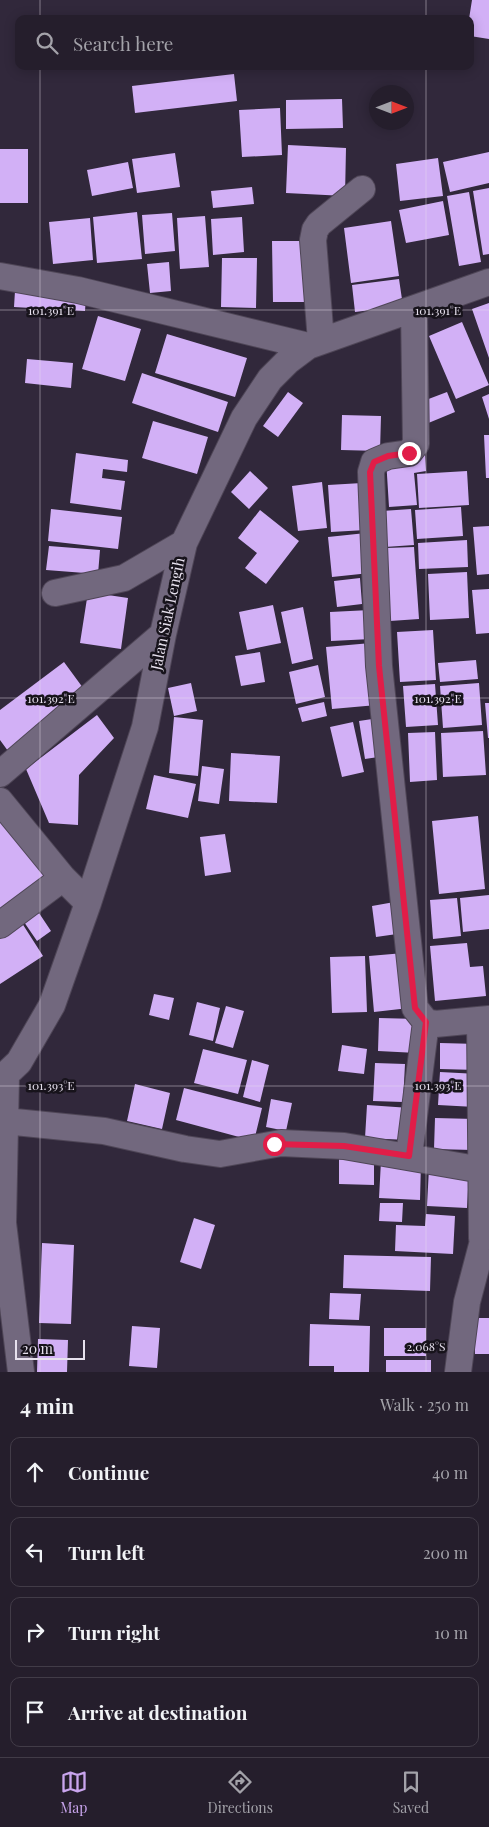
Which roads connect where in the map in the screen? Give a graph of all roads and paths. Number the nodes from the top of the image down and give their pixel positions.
1 (362, 189) dead end
2 (0, 276) edge
3 (489, 282) edge
4 (414, 309) junction
5 (314, 344) junction
6 (184, 543) junction
7 (55, 593) dead end
8 (163, 634) junction
9 (0, 774) edge
10 (0, 801) edge
11 (63, 878) junction
12 (88, 903) junction
13 (0, 925) edge
14 (484, 1020) edge
15 (426, 1022) junction
16 (3, 1078) edge
17 (5, 1120) junction
18 (409, 1156) junction
19 (482, 1170) junction
20 (486, 1228) edge
21 (21, 1372) edge
22 (458, 1372) edge

1 - 5 street
2 - 5 street
3 - 4 street, Jalan Siak Lengih
4 - 5 street, Jalan Siak Lengih
4 - 15 street
5 - 6 street, Jalan Siak Lengih
6 - 7 street
6 - 8 street, Jalan Siak Lengih
8 - 9 street
8 - 12 street, Jalan Siak Lengih
10 - 11 street
11 - 12 street
11 - 13 street
12 - 16 street, Jalan Siak Lengih
14 - 15 street
14 - 19 street
15 - 18 street
16 - 17 street
17 - 18 street
17 - 21 street
18 - 19 street
19 - 20 street
20 - 22 street

